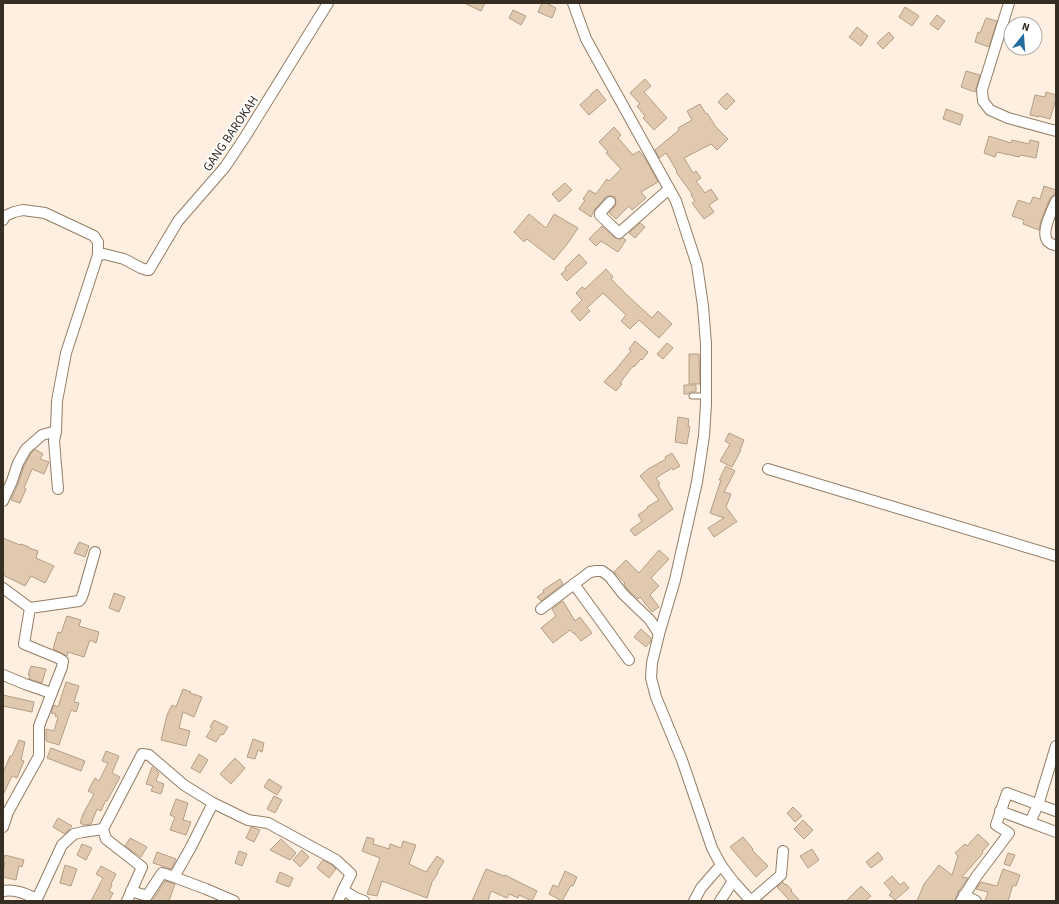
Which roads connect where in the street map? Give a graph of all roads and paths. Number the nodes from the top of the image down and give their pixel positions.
1 (328, 3) edge
2 (573, 3) edge
3 (1009, 3) edge
4 (1056, 131) edge
5 (669, 189) junction
6 (1056, 201) edge
7 (610, 202) dead end
8 (3, 220) edge
9 (1056, 245) edge
10 (98, 255) junction
11 (692, 396) dead end
12 (706, 396) junction
13 (56, 431) junction
14 (768, 469) dead end
15 (58, 489) dead end
16 (3, 501) edge
17 (95, 552) dead end
18 (1056, 556) edge
19 (574, 584) junction
20 (3, 588) edge
21 (30, 608) junction
22 (541, 609) dead end
23 (659, 634) junction
24 (629, 660) dead end
25 (3, 675) edge
26 (51, 693) junction
27 (1056, 746) edge
28 (213, 803) junction
29 (1038, 805) junction
30 (1000, 811) junction
31 (6, 812) edge
32 (1056, 812) edge
33 (1030, 822) junction
34 (3, 827) edge
35 (103, 829) junction
36 (1056, 832) edge
37 (783, 851) dead end
38 (721, 865) junction
39 (174, 877) junction
40 (733, 881) junction
41 (343, 890) junction
42 (3, 891) edge
43 (131, 891) junction
44 (962, 898) edge
45 (37, 900) edge
46 (127, 901) edge
47 (234, 901) edge
48 (338, 901) edge
49 (364, 901) edge
50 (694, 901) edge
51 (720, 901) edge
52 (751, 901) edge
53 (976, 901) edge

1 - 10 street, GANG BAROKAH
2 - 5 street
3 - 4 street
5 - 7 street
5 - 12 street
6 - 9 street
8 - 10 street
10 - 13 street
11 - 12 lane
12 - 23 street
13 - 15 street
13 - 16 street
14 - 18 street
17 - 21 street
19 - 22 street
19 - 23 street
19 - 24 street
20 - 21 street
21 - 26 street
23 - 38 street
25 - 26 street
26 - 31 street
27 - 29 street
28 - 35 street
28 - 39 street
28 - 41 street
29 - 30 street
29 - 32 street
29 - 33 street
30 - 33 street
30 - 44 street
31 - 34 street
33 - 36 street
35 - 43 street
35 - 45 street
37 - 52 street
38 - 40 street
38 - 50 street
39 - 43 street
39 - 47 street
40 - 51 street
40 - 52 street
41 - 48 street
41 - 49 street
42 - 45 street
43 - 46 street
44 - 53 street

